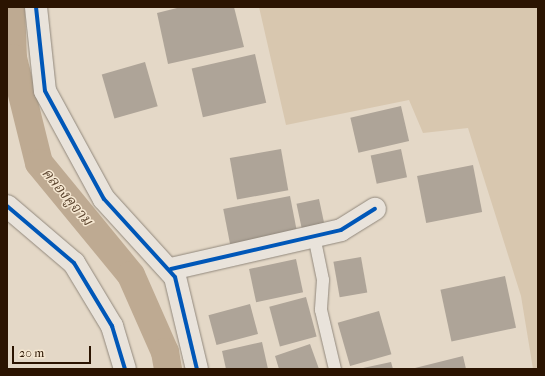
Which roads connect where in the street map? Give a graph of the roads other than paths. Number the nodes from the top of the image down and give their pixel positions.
1 (36, 7) edge
2 (7, 206) edge
3 (375, 209) dead end
4 (314, 236) junction
5 (171, 270) junction
6 (125, 369) edge
7 (197, 369) edge
8 (335, 369) edge

1 - 5 street
2 - 6 street
3 - 4 street
4 - 5 street
4 - 8 lane
5 - 7 street

